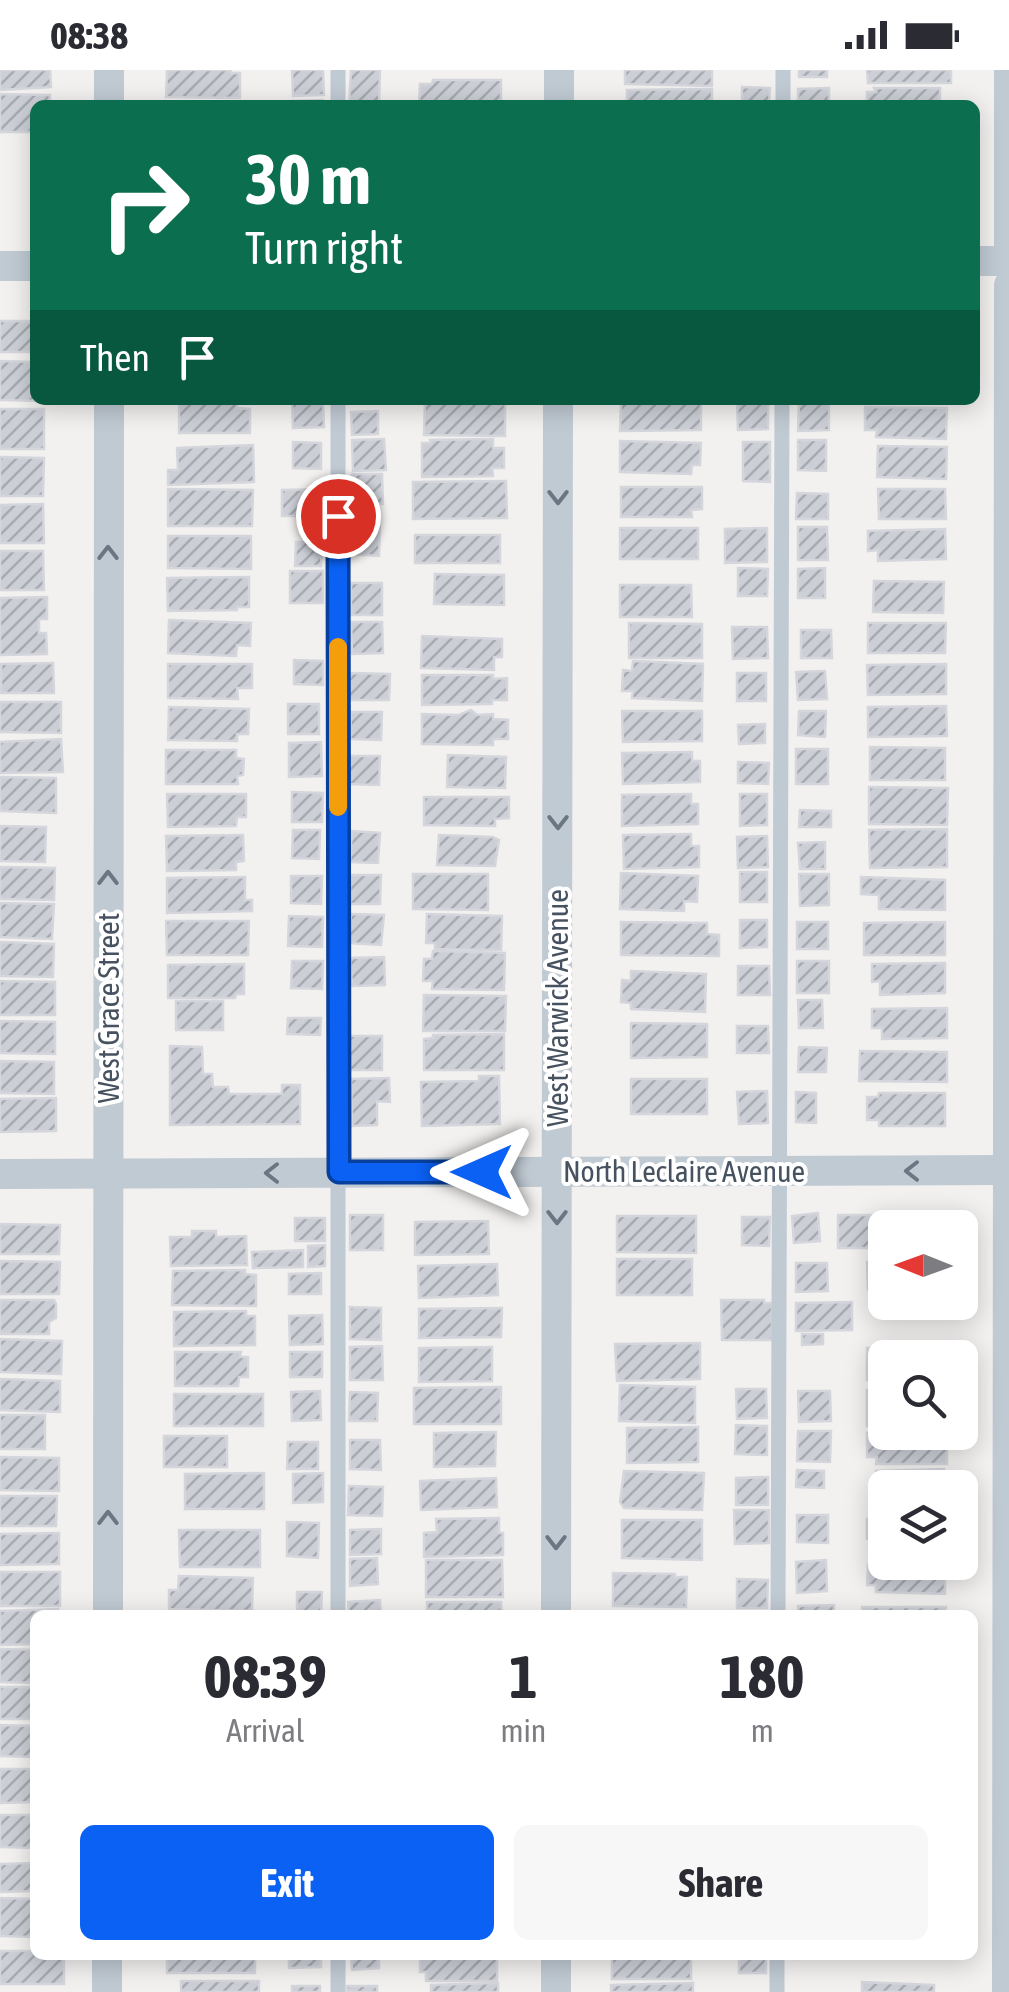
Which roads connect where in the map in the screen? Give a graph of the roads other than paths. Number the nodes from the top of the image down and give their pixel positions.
1 (109, 70) edge
2 (338, 70) edge
3 (559, 70) edge
4 (783, 70) edge
5 (1009, 70) edge
6 (108, 100) edge
7 (338, 100) edge
8 (559, 100) edge
9 (783, 100) edge
10 (1009, 249) edge
11 (980, 261) edge
12 (1009, 261) edge
13 (0, 266) edge
14 (30, 266) edge
15 (1009, 284) edge
16 (108, 405) edge
17 (338, 405) edge
18 (558, 405) edge
19 (782, 405) edge
20 (1008, 1170) edge
21 (779, 1171) junction
22 (339, 1172) junction
23 (557, 1172) junction
24 (108, 1173) junction
25 (0, 1174) edge
26 (108, 1610) edge
27 (338, 1610) edge
28 (556, 1610) edge
29 (778, 1610) edge
30 (1008, 1844) edge
31 (107, 1960) edge
32 (338, 1960) edge
33 (556, 1960) edge
34 (777, 1960) edge
35 (107, 1992) edge
36 (338, 1992) edge
37 (556, 1992) edge
38 (776, 1992) edge
39 (1008, 1992) edge

1 - 6 street
2 - 7 lane
3 - 8 street
4 - 9 lane
5 - 10 street
11 - 12 street
13 - 14 street
15 - 20 street
24 -> 16 street, West Grace Street
17 - 22 lane
18 -> 23 street, West Warwick Avenue
19 - 21 lane
20 -> 21 street, North Leclaire Avenue
20 - 30 street
21 - 23 street, North Leclaire Avenue
21 - 29 lane
22 - 23 street, North Leclaire Avenue
22 -> 24 street, North Leclaire Avenue
22 - 27 lane
23 -> 28 street, West Warwick Avenue
24 - 25 street, North Leclaire Avenue
26 -> 24 street, West Grace Street
30 - 39 street
31 - 35 street
32 - 36 lane
33 - 37 street
34 - 38 lane

